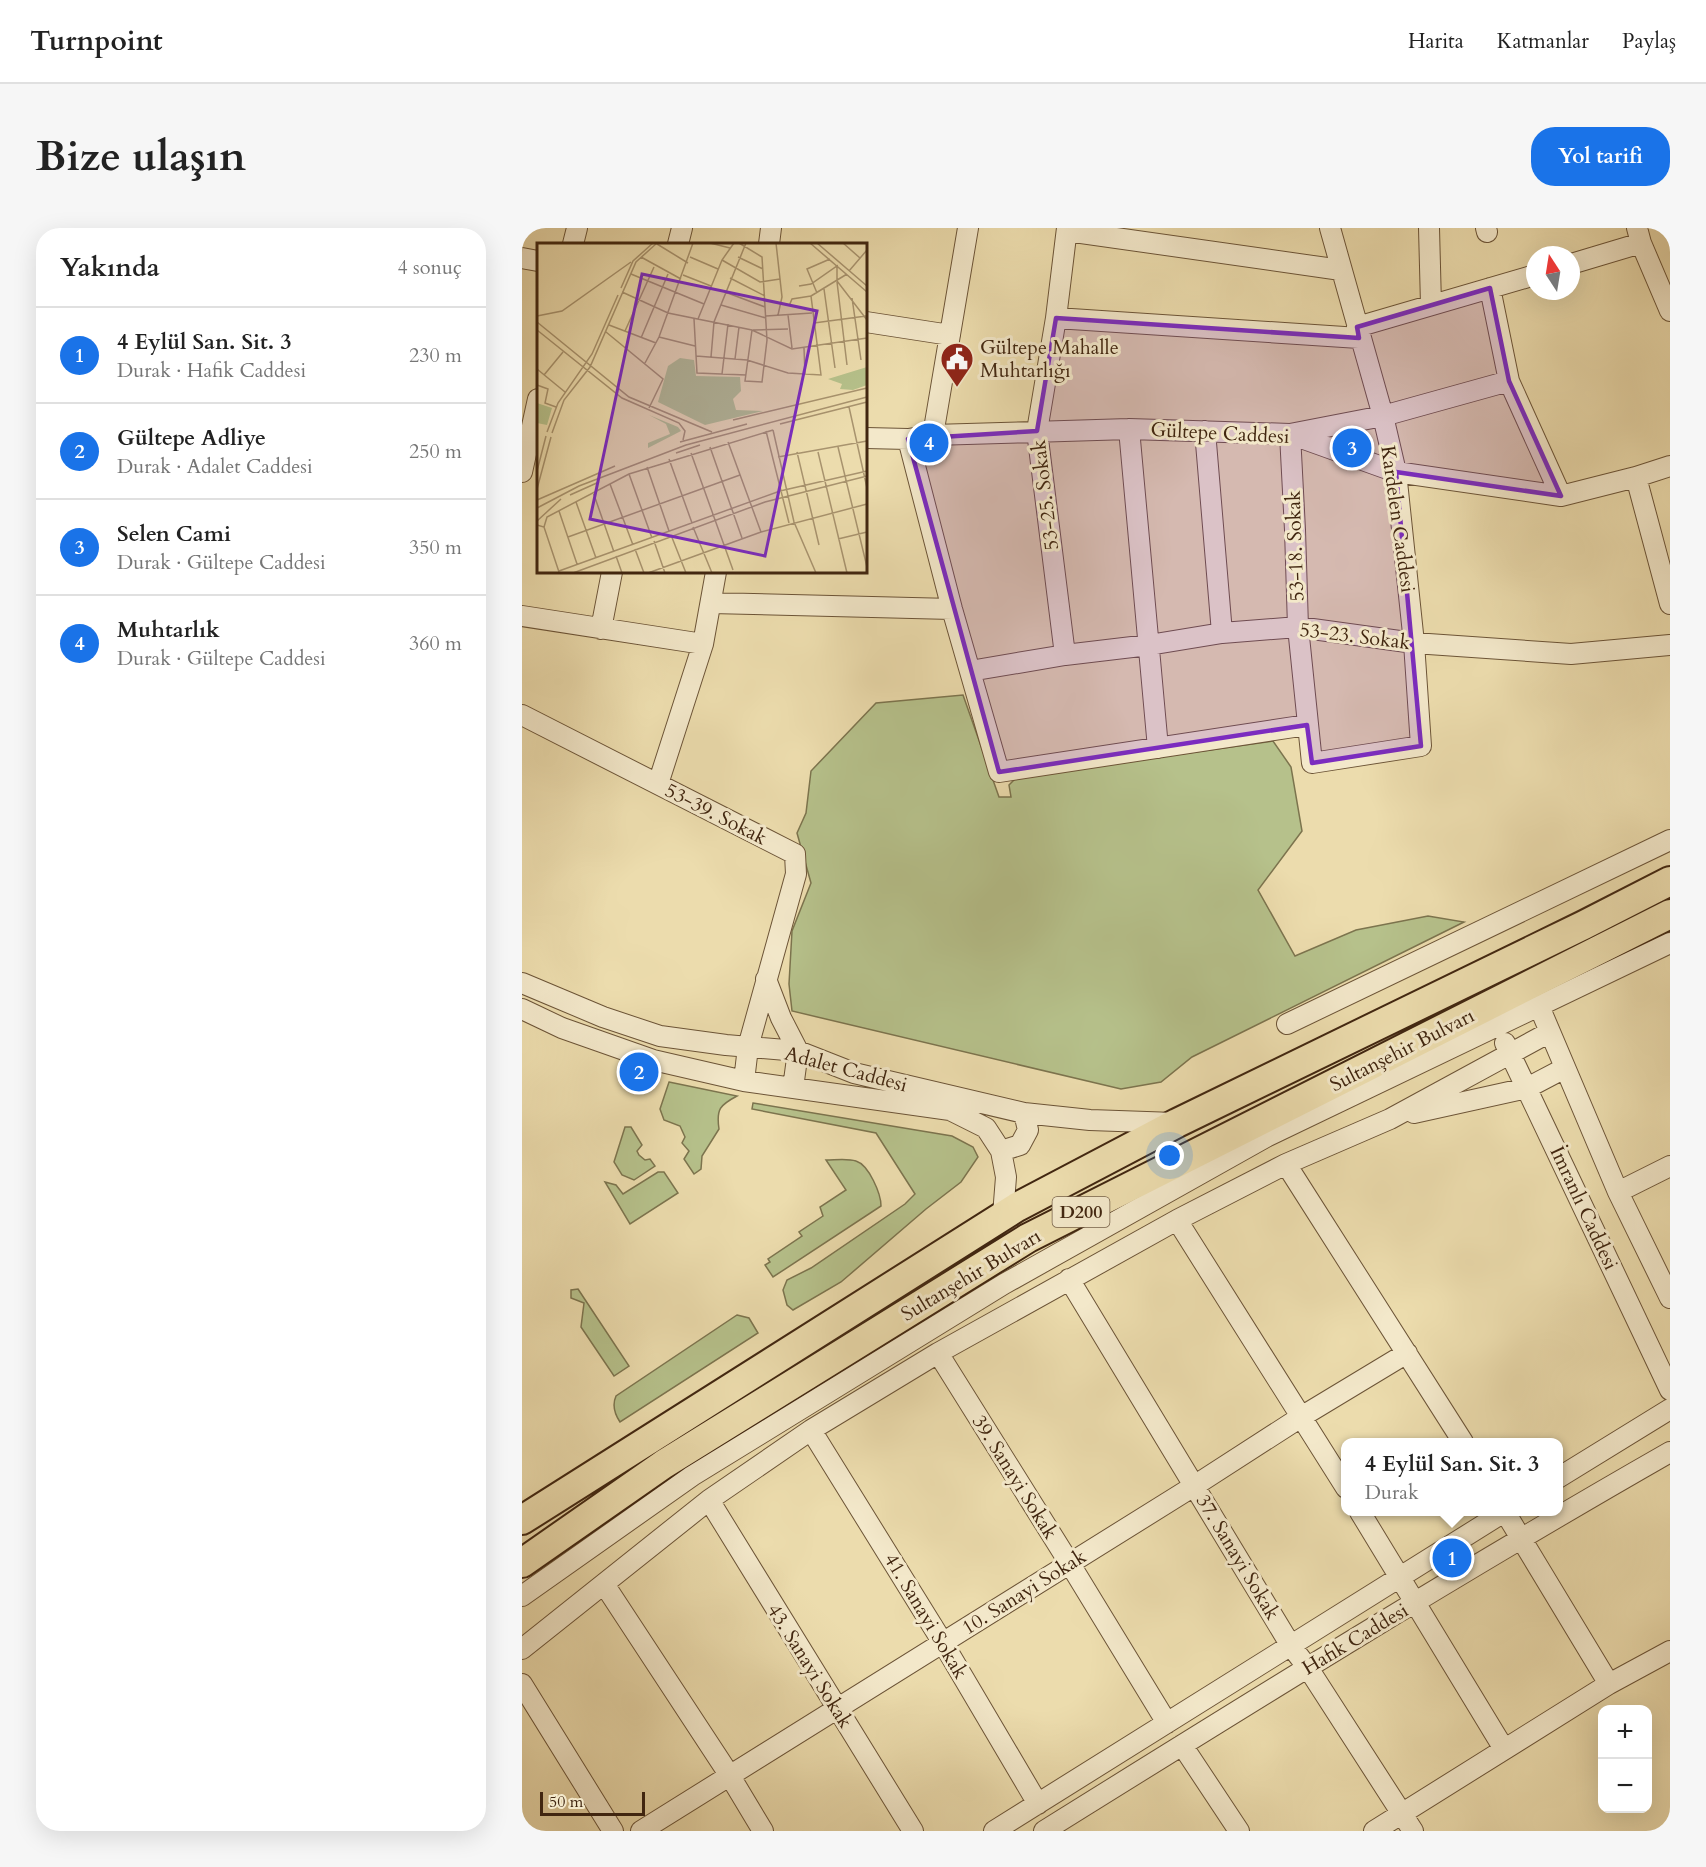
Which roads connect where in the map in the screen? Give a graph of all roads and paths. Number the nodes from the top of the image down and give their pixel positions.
1 (577, 228) edge
2 (681, 228) edge
3 (771, 228) edge
4 (968, 228) edge
5 (1330, 228) edge
6 (1429, 228) edge
7 (1067, 229) edge
8 (1639, 235) edge
9 (573, 243) edge
10 (678, 243) edge
11 (769, 243) edge
12 (522, 258) edge
13 (1580, 260) edge
14 (537, 261) edge
15 (1341, 270) junction
16 (1526, 278) edge
17 (1490, 288) junction
18 (1431, 305) junction
19 (1669, 307) edge
20 (1056, 318) junction
21 (867, 322) edge
22 (1358, 333) junction
23 (950, 335) junction
24 (1509, 381) junction
25 (522, 390) edge
26 (537, 393) edge
27 (537, 404) edge
28 (1383, 416) junction
29 (1129, 429) junction
30 (1037, 431) junction
31 (1205, 431) junction
32 (1290, 434) junction
33 (933, 435) junction
34 (867, 438) edge
35 (908, 439) junction
36 (1670, 466) edge
37 (522, 472) edge
38 (1396, 472) junction
39 (1636, 477) junction
40 (1561, 496) junction
41 (612, 573) edge
42 (716, 573) edge
43 (711, 603) junction
44 (1670, 604) edge
45 (952, 609) junction
46 (522, 616) edge
47 (1298, 627) junction
48 (601, 629) junction
49 (1222, 633) junction
50 (703, 644) junction
51 (1414, 644) junction
52 (1149, 645) junction
53 (1670, 645) edge
54 (1065, 655) junction
55 (970, 671) junction
56 (522, 715) edge
57 (1307, 725) junction
58 (1421, 746) joint
59 (1158, 748) junction
60 (658, 784) junction
61 (1670, 840) edge
62 (1670, 881) edge
63 (1670, 914) edge
64 (1670, 943) edge
65 (766, 980) junction
66 (522, 983) edge
67 (1539, 1006) junction
68 (522, 1009) edge
69 (1287, 1023) dead end
70 (1497, 1027) junction
71 (1550, 1032) junction
72 (748, 1047) junction
73 (798, 1051) junction
74 (1509, 1053) junction
75 (1565, 1068) junction
76 (744, 1081) junction
77 (794, 1088) junction
78 (1527, 1088) junction
79 (1024, 1113) junction
80 (1390, 1119) junction
81 (1177, 1123) junction
82 (1001, 1151) junction
83 (1286, 1164) junction
84 (1670, 1166) edge
85 (1618, 1192) junction
86 (1003, 1215) junction
87 (1178, 1220) junction
88 (1069, 1279) junction
89 (1670, 1298) edge
90 (938, 1353) junction
91 (1407, 1353) junction
92 (1670, 1390) edge
93 (1670, 1408) edge
94 (1301, 1417) junction
95 (811, 1431) junction
96 (1460, 1438) edge
97 (1670, 1452) edge
98 (1563, 1475) edge
99 (1341, 1480) edge
100 (1194, 1486) junction
101 (708, 1500) junction
102 (1563, 1515) edge
103 (1362, 1516) edge
104 (1498, 1516) edge
105 (1507, 1516) edge
106 (1561, 1516) edge
107 (522, 1520) edge
108 (1522, 1539) junction
109 (522, 1563) edge
110 (1070, 1564) junction
111 (1400, 1576) junction
112 (604, 1584) junction
113 (522, 1596) edge
114 (1416, 1602) junction
115 (943, 1643) junction
116 (1291, 1646) junction
117 (522, 1649) edge
118 (1670, 1651) edge
119 (1308, 1668) junction
120 (522, 1684) edge
121 (1609, 1684) junction
122 (837, 1710) junction
123 (1167, 1723) junction
124 (1182, 1745) junction
125 (1504, 1749) junction
126 (730, 1776) junction
127 (1038, 1804) junction
128 (1402, 1813) junction
129 (1051, 1829) edge
130 (613, 1831) edge
131 (641, 1831) edge
132 (763, 1831) edge
133 (913, 1831) edge
134 (994, 1831) edge
135 (1239, 1831) edge
136 (1374, 1831) edge
137 (1413, 1831) edge

1 - 9 street
2 - 10 street
3 - 11 street
4 - 23 street
5 - 15 street, Kardelen Caddesi
6 - 18 street
7 - 15 street
7 - 20 street, 53-25. Sokak
8 - 13 street
8 - 19 street
12 - 14 street
15 - 22 street, Kardelen Caddesi
16 - 17 street
17 - 18 street
17 - 24 street
18 - 22 street
20 - 22 street
20 - 30 street, 53-25. Sokak
21 - 23 street
22 - 28 street, Kardelen Caddesi
23 - 33 street
24 - 28 street
24 - 40 street
25 - 26 street
27 - 37 street
28 - 32 street
28 - 38 street, Kardelen Caddesi
29 - 30 street, Gültepe Caddesi
29 - 31 street, Gültepe Caddesi
29 - 52 street
30 - 33 street, Gültepe Caddesi
30 - 54 street, 53-25. Sokak
31 - 32 street, Gültepe Caddesi
31 - 49 street
32 - 38 street, Gültepe Caddesi
32 - 47 street, 53-18. Sokak
33 - 35 street, Gültepe Caddesi
34 - 35 street, Gültepe Caddesi
35 - 45 street
36 - 39 street, Gültepe Caddesi
38 - 40 street, Gültepe Caddesi
38 - 51 street, Kardelen Caddesi
39 - 40 street, Gültepe Caddesi
39 - 44 street
41 - 48 street
42 - 43 street
43 - 45 street
43 - 50 street
45 - 55 street
46 - 48 street
47 - 49 street, 53-23. Sokak
47 - 51 street, 53-23. Sokak
47 - 57 street, 53-18. Sokak
48 - 50 street
49 - 52 street, 53-23. Sokak
50 - 60 street
51 - 53 street, 53-23. Sokak
51 - 58 street, Kardelen Caddesi
52 - 54 street, 53-23. Sokak
52 - 59 street
54 - 55 street, 53-23. Sokak
55 - 59 street
56 - 60 street, 53-39. Sokak
57 - 58 street, 53-18. Sokak
57 - 59 street
60 - 65 street, 53-39. Sokak
61 - 69 street
62 - 81 highway, Sultanşehir Bulvarı / D200
63 - 109 highway, Sultanşehir Bulvarı / D200
64 - 67 street
65 - 72 street, 53-39. Sokak
65 - 73 street
66 - 72 street, Adalet Caddesi
67 - 70 street
67 - 71 street, İmranlı Caddesi
68 - 76 street, Adalet Caddesi
70 - 74 street, İmranlı Caddesi
70 - 113 street
71 - 74 street
71 - 75 street, İmranlı Caddesi
72 - 73 street, Adalet Caddesi
72 - 76 street, 53-39. Sokak
73 - 77 street
73 - 79 street, Adalet Caddesi
74 - 78 street, İmranlı Caddesi
74 - 80 street
75 - 78 street
75 - 85 street, İmranlı Caddesi
76 - 77 street, Adalet Caddesi
77 - 82 street, Adalet Caddesi
78 - 80 street
78 - 92 street, İmranlı Caddesi
79 - 81 street, Adalet Caddesi
79 - 82 street
80 - 83 street
81 - 86 highway, Sultanşehir Bulvarı / D200
82 - 86 street, Adalet Caddesi
83 - 87 street
83 - 91 street
84 - 85 street
85 - 89 street, İmranlı Caddesi
86 - 107 highway, Sultanşehir Bulvarı / D200
87 - 88 street
87 - 94 street
88 - 90 street
88 - 100 street, 37. Sanayi Sokak
90 - 95 street
90 - 110 street, 39. Sanayi Sokak
91 - 94 street, 10. Sanayi Sokak
91 - 96 street
93 - 98 street
94 - 99 street
94 - 100 street, 10. Sanayi Sokak
95 - 101 street
95 - 115 street, 41. Sanayi Sokak
97 - 102 street, Hafik Caddesi
100 - 110 street, 10. Sanayi Sokak
100 - 116 street, 37. Sanayi Sokak
101 - 112 street
101 - 122 street, 43. Sanayi Sokak
103 - 111 street
104 - 111 street, Hafik Caddesi
105 - 108 street
106 - 108 street, Hafik Caddesi
108 - 114 street, Hafik Caddesi
108 - 121 street
110 - 115 street, 10. Sanayi Sokak
110 - 123 street, 39. Sanayi Sokak
111 - 114 street
111 - 116 street, Hafik Caddesi
112 - 117 street
112 - 126 street
114 - 119 street, Hafik Caddesi
114 - 125 street
115 - 122 street, 10. Sanayi Sokak
115 - 127 street, 41. Sanayi Sokak
116 - 119 street, 37. Sanayi Sokak
116 - 123 street, Hafik Caddesi
118 - 121 street
119 - 124 street, Hafik Caddesi
119 - 128 street, 37. Sanayi Sokak
120 - 130 street
121 - 125 street
122 - 126 street, 10. Sanayi Sokak
122 - 133 street, 43. Sanayi Sokak
123 - 127 street, Hafik Caddesi
124 - 129 street, Hafik Caddesi
124 - 135 street
125 - 128 street
126 - 131 street, 10. Sanayi Sokak
126 - 132 street
127 - 134 street, Hafik Caddesi
128 - 136 street
128 - 137 street, 37. Sanayi Sokak

